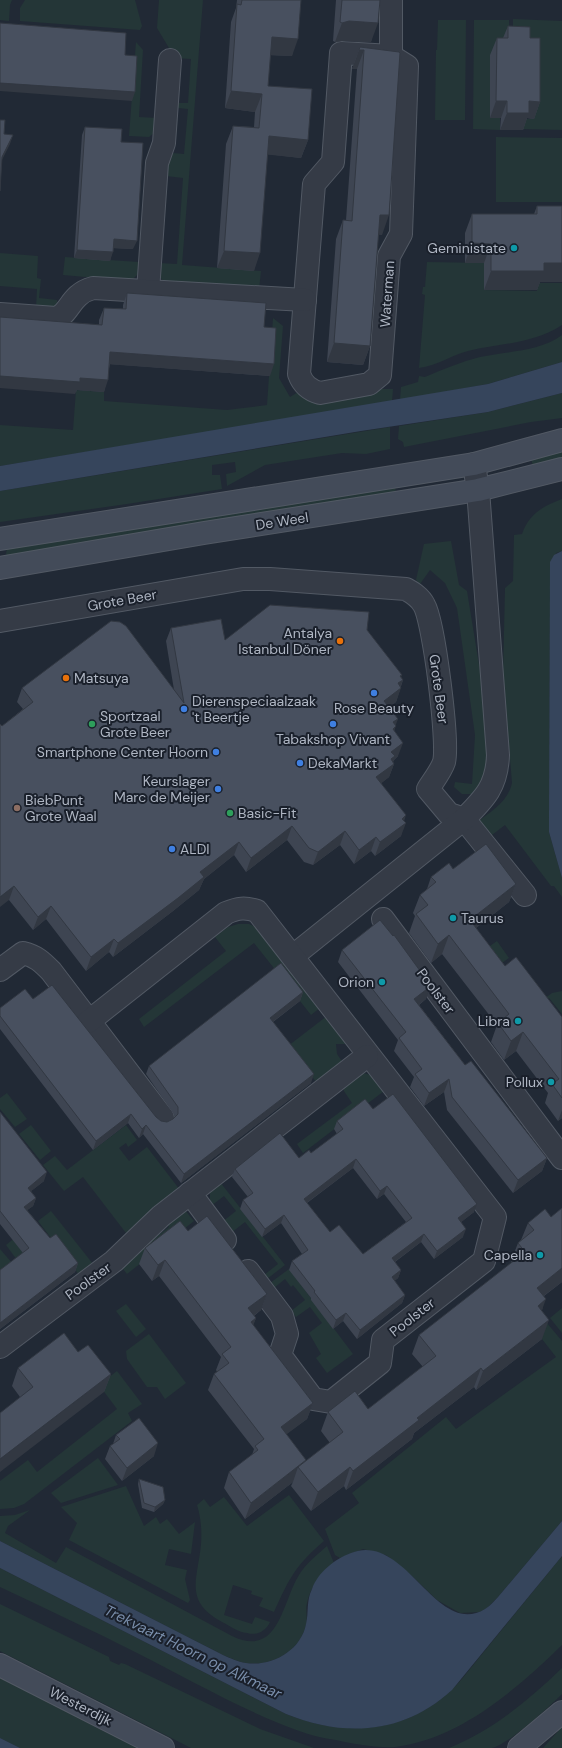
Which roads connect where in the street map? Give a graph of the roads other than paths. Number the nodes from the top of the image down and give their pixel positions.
1 (391, 0) edge
2 (391, 56) junction
3 (170, 60) dead end
4 (148, 290) junction
5 (305, 300) junction
6 (0, 314) edge
7 (562, 440) edge
8 (474, 464) junction
9 (562, 469) edge
10 (478, 490) junction
11 (0, 539) edge
12 (0, 568) edge
13 (0, 621) edge
14 (464, 819) junction
15 (525, 895) dead end
16 (383, 919) dead end
17 (293, 956) junction
18 (0, 970) edge
19 (88, 1022) junction
20 (367, 1056) junction
21 (163, 1118) dead end
22 (562, 1158) edge
23 (190, 1194) junction
24 (0, 1347) edge
25 (0, 1665) edge
26 (562, 1712) edge
27 (163, 1748) edge
28 (519, 1748) edge

1 - 2 street
2 - 5 street, Waterman
2 - 5 street, Waterman
3 - 4 street
4 - 5 street
4 - 6 street
7 - 8 street, De Weel
8 - 10 street
8 - 11 street, De Weel
9 - 10 street, De Weel
10 - 12 street, De Weel
10 - 14 street
13 - 14 street, Grote Beer
14 - 15 street
14 - 17 street
16 - 22 street, Poolster
17 - 19 street, Poolster
17 - 20 street, Poolster
18 - 19 street
19 - 21 street
20 - 23 street, Poolster
20 - 23 street, Poolster
23 - 24 street, Poolster
25 - 27 street, Westerdijk
26 - 28 street

